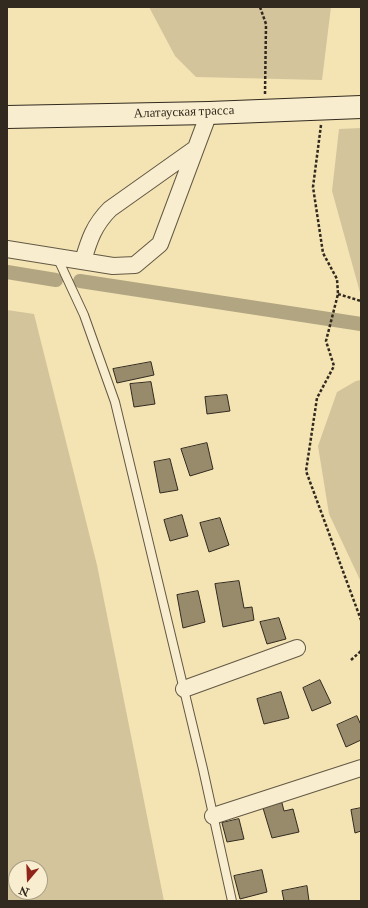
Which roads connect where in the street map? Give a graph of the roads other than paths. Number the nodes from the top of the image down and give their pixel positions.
1 (361, 107) edge
2 (209, 113) junction
3 (7, 117) edge
4 (196, 148) junction
5 (7, 249) edge
6 (58, 257) junction
7 (83, 261) junction
8 (298, 648) dead end
9 (184, 689) junction
10 (361, 768) edge
11 (213, 816) junction
12 (232, 901) edge

1 - 2 street, Алатауская трасса
2 - 3 street, Алатауская трасса
2 - 4 street
4 - 7 street
4 - 7 street
5 - 6 street
6 - 7 street
6 - 9 lane
8 - 9 street
9 - 11 lane
10 - 11 street
11 - 12 lane

